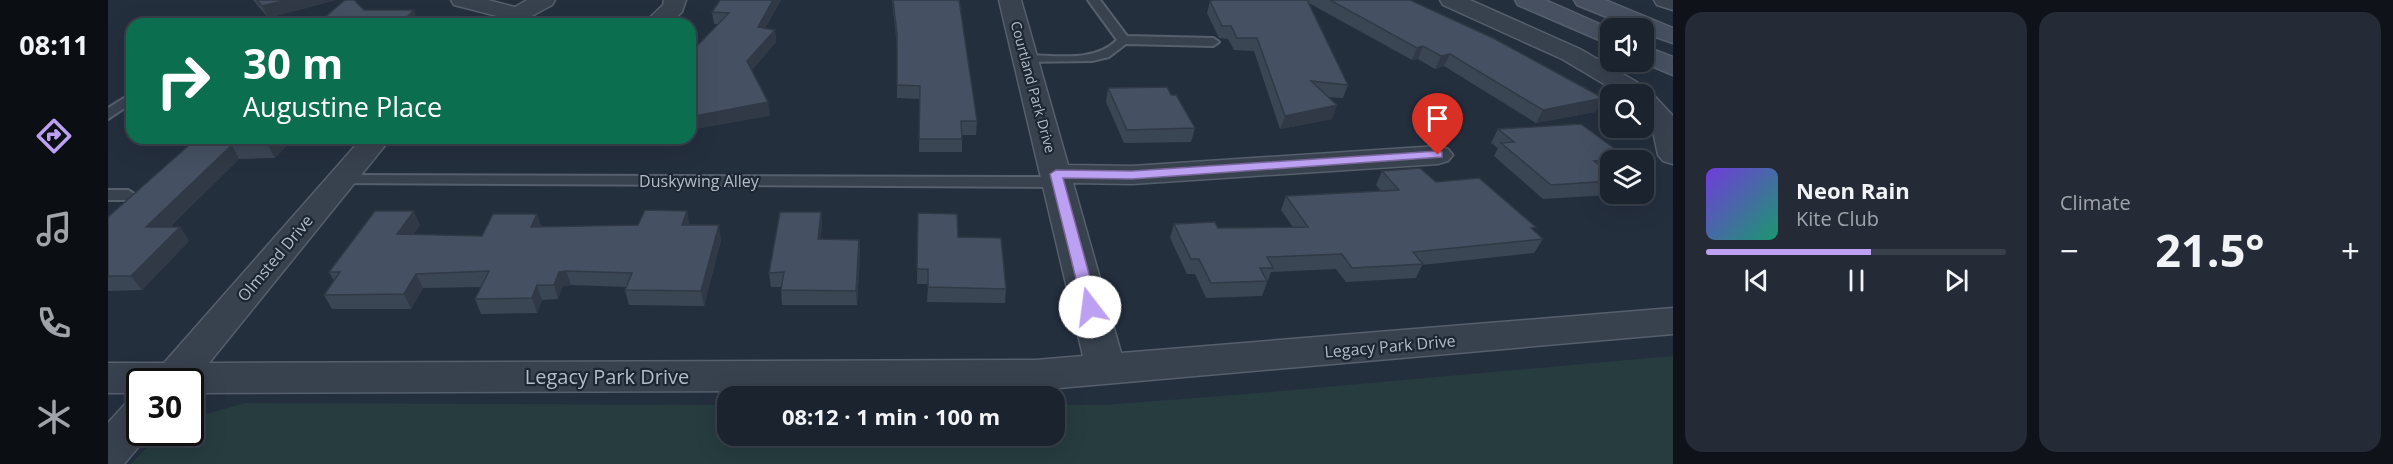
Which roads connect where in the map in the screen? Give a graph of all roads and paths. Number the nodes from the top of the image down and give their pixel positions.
1 (462, 0) edge
2 (544, 0) edge
3 (675, 0) edge
4 (1010, 0) edge
5 (1094, 0) edge
6 (1451, 0) edge
7 (1526, 0) edge
8 (1585, 0) edge
9 (1665, 0) edge
10 (1673, 3) edge
11 (506, 18) edge
12 (510, 18) edge
13 (662, 18) edge
14 (1600, 33) edge
15 (1673, 36) edge
16 (1123, 40) junction
17 (1213, 42) dead end
18 (1654, 58) edge
19 (1026, 59) junction
20 (1673, 67) edge
21 (1623, 84) edge
22 (126, 102) edge
23 (1654, 110) edge
24 (108, 115) edge
25 (372, 144) edge
26 (1673, 154) edge
27 (1438, 155) dead end
28 (1057, 178) junction
29 (341, 180) junction
30 (108, 195) edge
31 (128, 195) dead end
32 (1673, 321) edge
33 (182, 368) edge
34 (1106, 370) junction
35 (108, 378) edge
36 (126, 379) edge
37 (204, 380) edge
38 (126, 432) edge
39 (108, 452) edge

1 - 11 street
2 - 12 street
3 - 13 street
4 - 19 street, Courtland Park Drive
5 - 16 lane
6 - 21 street
7 - 14 main road
8 - 15 main road
9 - 10 street
16 - 17 lane
16 - 19 lane
18 - 20 main road
19 - 28 street, Courtland Park Drive
22 - 24 lane
23 - 26 street
25 - 29 street, Olmsted Drive
27 - 28 street
28 - 29 lane, Duskywing Alley
28 - 34 street
29 - 33 street, Olmsted Drive
30 - 31 lane
32 - 34 street, Legacy Park Drive
34 - 37 street, Legacy Park Drive
35 - 36 street, Legacy Park Drive
38 - 39 street

